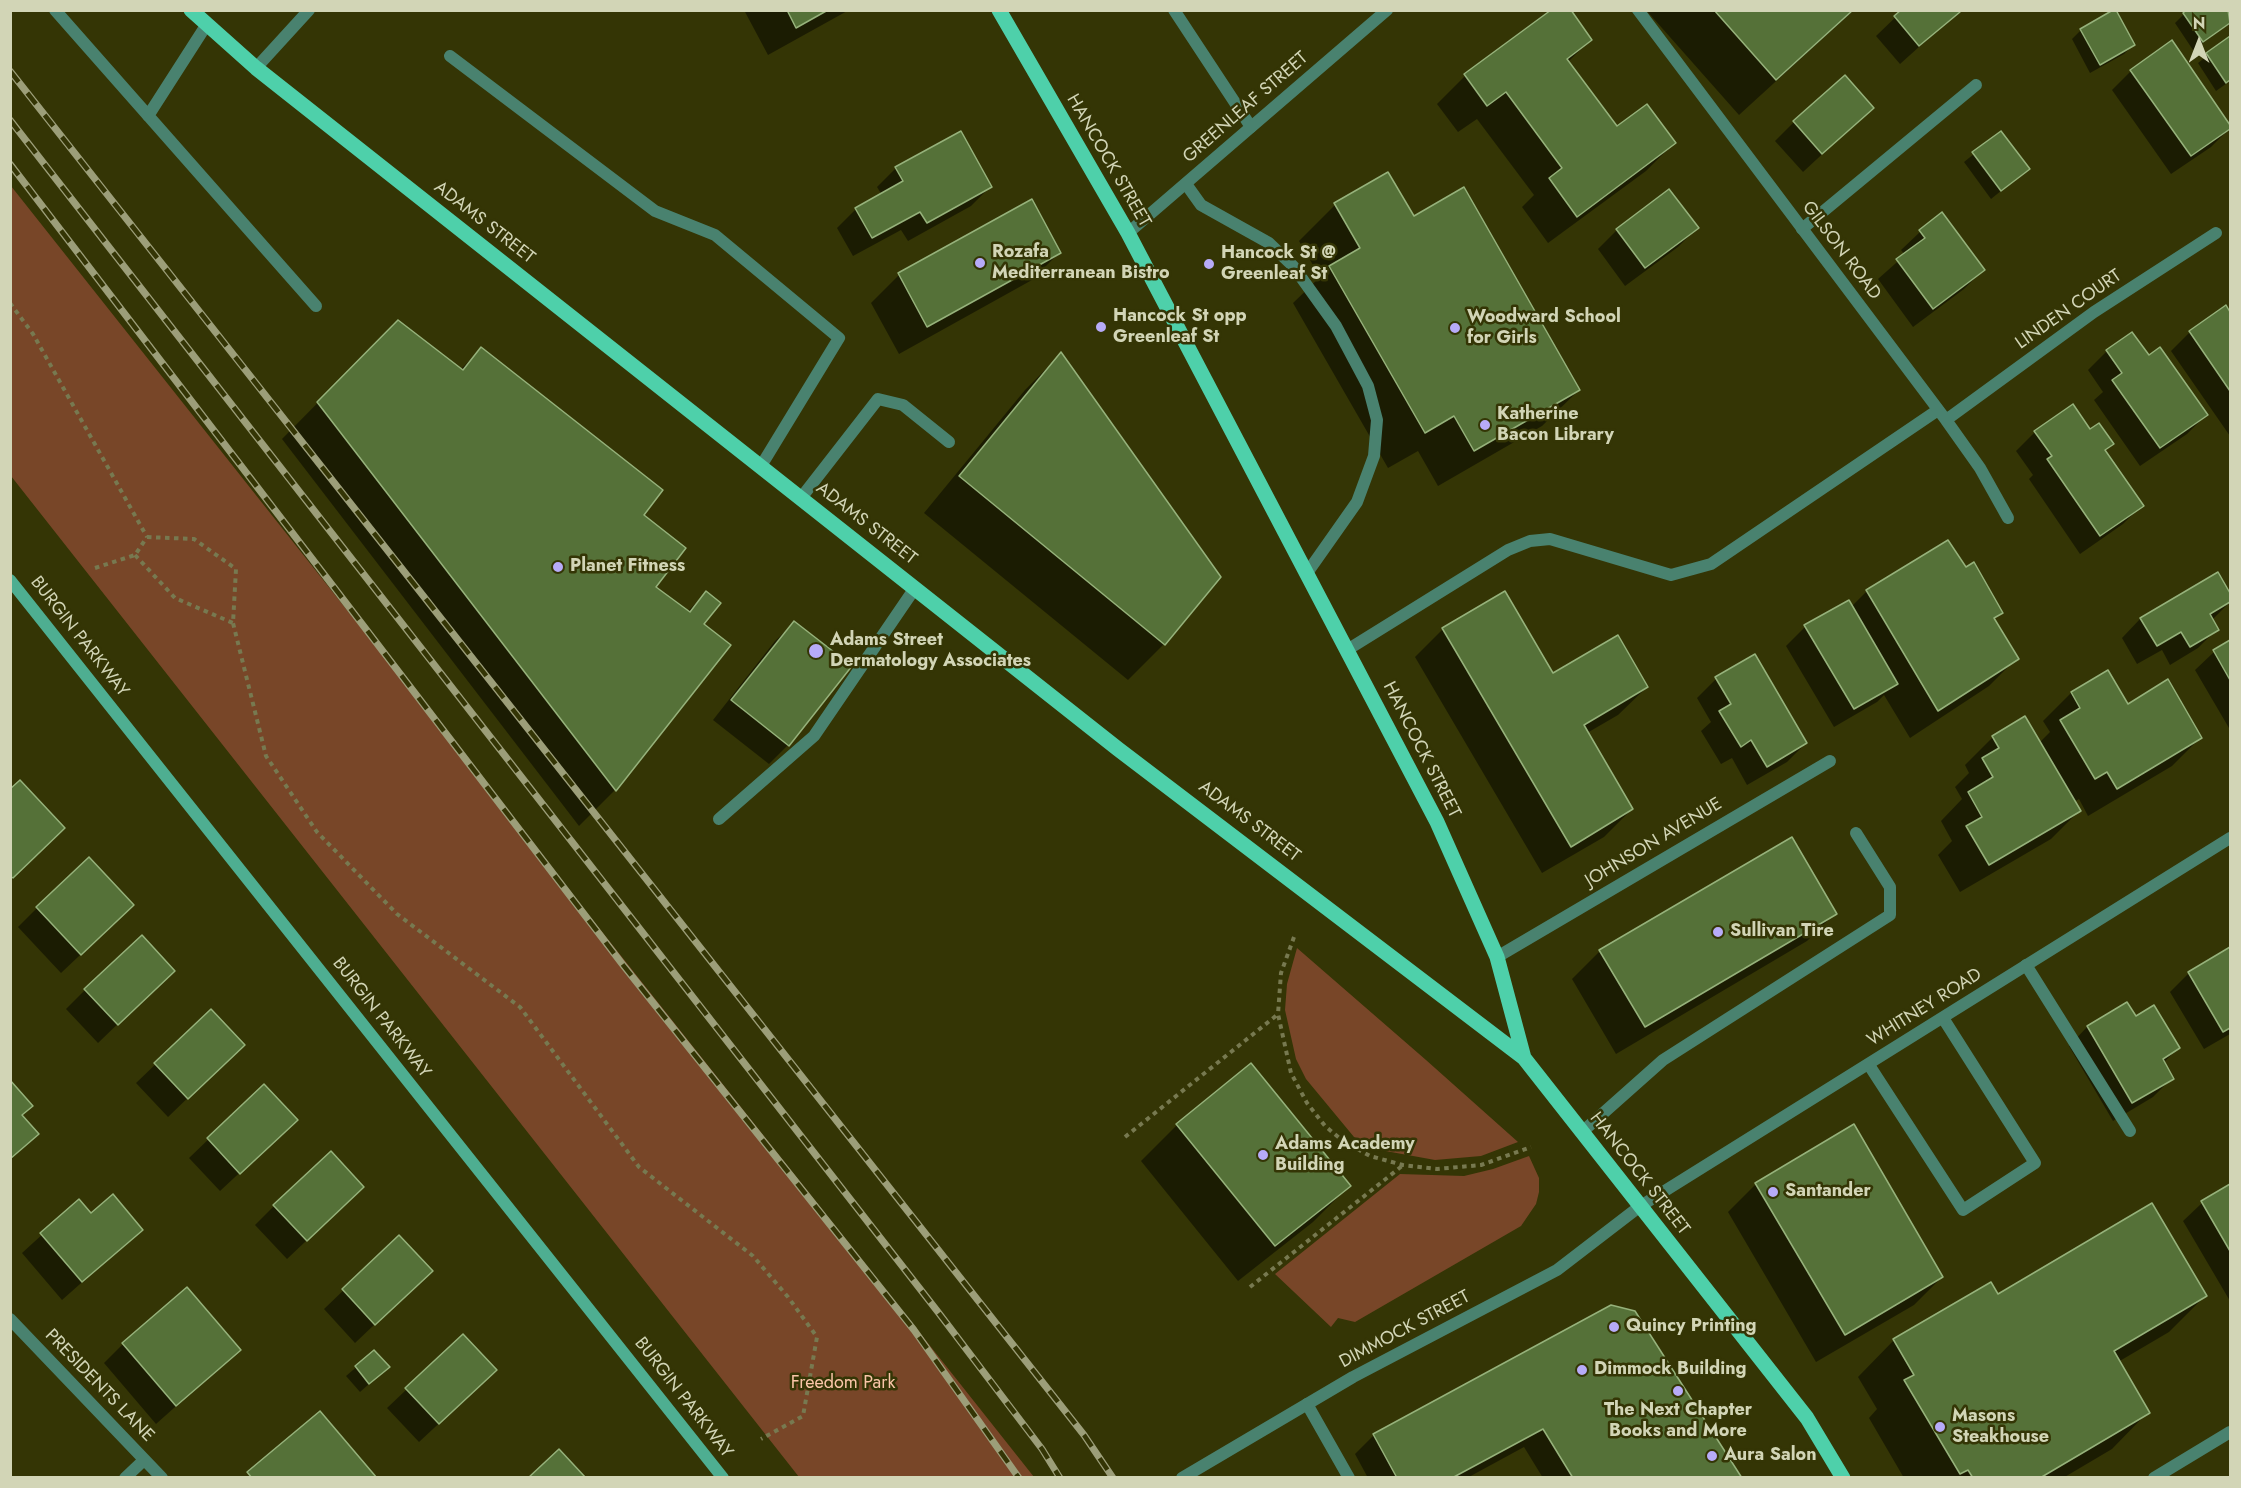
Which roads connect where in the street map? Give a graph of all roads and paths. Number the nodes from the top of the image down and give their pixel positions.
1 (55, 10) edge
2 (191, 10) edge
3 (309, 10) edge
4 (999, 10) edge
5 (1174, 10) edge
6 (1387, 10) edge
7 (1638, 10) edge
8 (207, 24) junction
9 (450, 56) dead end
10 (256, 68) junction
11 (1976, 85) dead end
12 (148, 116) junction
13 (1251, 127) junction
14 (1186, 184) junction
15 (1802, 229) junction
16 (1128, 233) junction
17 (2216, 233) dead end
18 (10, 303) edge
19 (316, 306) dead end
20 (1938, 410) junction
21 (1947, 420) junction
22 (949, 442) dead end
23 (761, 466) junction
24 (801, 498) junction
25 (2008, 518) dead end
26 (147, 537) junction
27 (135, 555) junction
28 (95, 568) dead end
29 (1306, 573) junction
30 (10, 580) edge
31 (915, 588) junction
32 (232, 623) junction
33 (1347, 650) junction
34 (1830, 760) dead end
35 (719, 819) dead end
36 (1856, 833) dead end
37 (2230, 838) edge
38 (1294, 937) dead end
39 (1497, 957) junction
40 (2026, 965) junction
41 (1278, 1014) junction
42 (1943, 1018) junction
43 (1524, 1058) junction
44 (1869, 1065) junction
45 (2130, 1131) dead end
46 (1582, 1132) junction
47 (1125, 1137) dead end
48 (1531, 1147) dead end
49 (1403, 1165) junction
50 (1639, 1207) junction
51 (1250, 1287) dead end
52 (10, 1319) edge
53 (1307, 1404) junction
54 (2230, 1432) edge
55 (761, 1439) dead end
56 (144, 1460) junction
57 (125, 1478) edge
58 (162, 1478) edge
59 (723, 1478) edge
60 (1182, 1478) edge
61 (1349, 1478) edge
62 (1843, 1478) edge
63 (2154, 1478) edge

1 - 12 street
2 - 8 main road, ADAMS STREET
3 - 10 street
4 - 16 main road, HANCOCK STREET
5 - 13 street
6 - 13 street, GREENLEAF STREET
7 - 15 street, GILSON ROAD
8 - 10 main road, ADAMS STREET
8 - 12 street
9 - 23 street
10 - 23 main road, ADAMS STREET
11 - 15 street
12 - 19 street
13 - 14 street, GREENLEAF STREET
14 - 16 street, GREENLEAF STREET
14 - 29 street
15 - 20 street, GILSON ROAD
16 - 29 main road, HANCOCK STREET
17 - 21 street, LINDEN COURT
18 - 26 path
20 - 21 street, GILSON ROAD
20 - 33 street
21 - 25 street, GILSON ROAD
22 - 24 street
23 - 24 main road, ADAMS STREET
24 - 31 main road, ADAMS STREET
26 - 27 path
26 - 32 path
27 - 28 path
27 - 32 path
29 - 33 main road, HANCOCK STREET
30 - 59 main road, BURGIN PARKWAY
31 - 35 street
31 - 43 main road, ADAMS STREET
32 - 55 path
33 - 39 main road, HANCOCK STREET
34 - 39 street, JOHNSON AVENUE
36 - 46 street
37 - 40 street, WHITNEY ROAD
38 - 41 path
39 - 43 main road, HANCOCK STREET
40 - 42 street, WHITNEY ROAD
40 - 45 street
41 - 47 path
41 - 49 path
42 - 44 street, WHITNEY ROAD
42 - 44 street
43 - 46 main road, HANCOCK STREET
44 - 50 street, WHITNEY ROAD
46 - 50 main road, HANCOCK STREET
48 - 49 path
49 - 51 path
50 - 53 street, DIMMOCK STREET
50 - 62 main road, HANCOCK STREET
52 - 56 street, PRESIDENTS LANE
53 - 60 street, DIMMOCK STREET
53 - 61 street
54 - 63 street
56 - 57 street
56 - 58 street, PRESIDENTS LANE

